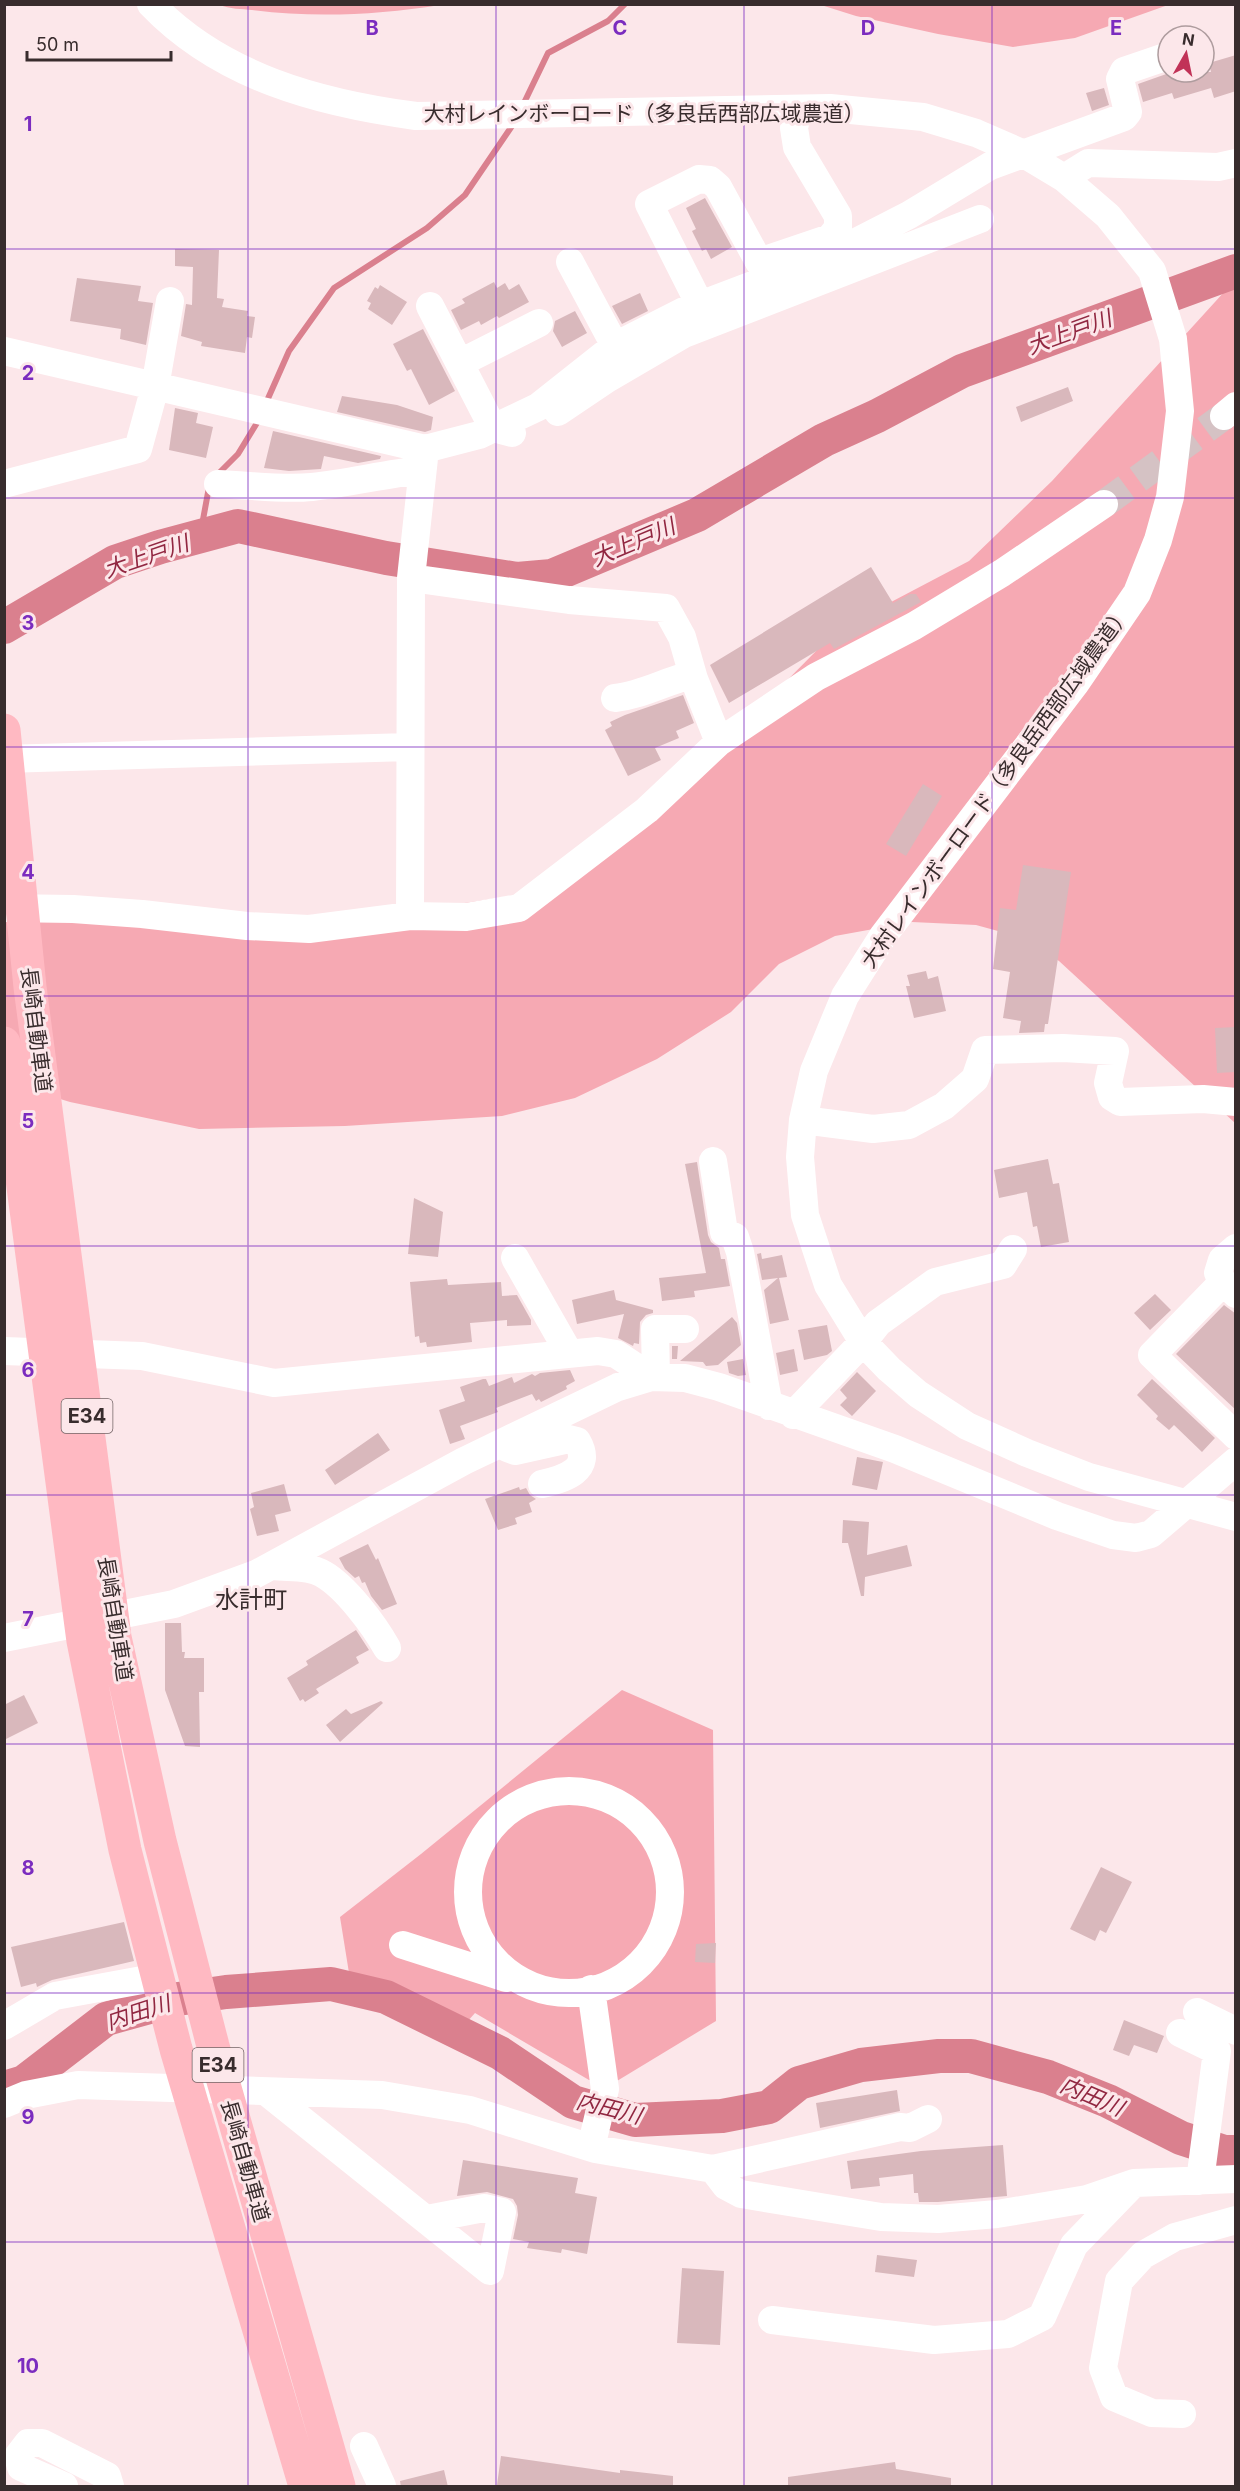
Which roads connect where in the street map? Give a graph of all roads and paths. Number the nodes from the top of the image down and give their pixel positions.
1 (151, 4) edge
2 (1156, 60) edge
3 (798, 109) junction
4 (1024, 154) junction
5 (1236, 163) edge
6 (1064, 178) junction
7 (980, 219) dead end
8 (570, 262) dead end
9 (170, 301) dead end
10 (700, 305) junction
11 (430, 306) dead end
12 (539, 323) dead end
13 (615, 346) junction
14 (4, 351) edge
15 (460, 363) junction
16 (155, 387) junction
17 (493, 428) junction
18 (423, 459) junction
19 (4, 484) edge
20 (218, 484) dead end
21 (1104, 504) tunnel mouth
22 (411, 579) junction
23 (692, 675) junction
24 (615, 698) dead end
25 (4, 730) edge
26 (719, 742) junction
27 (409, 747) junction
28 (4, 759) edge
29 (4, 908) edge
30 (410, 916) junction
31 (4, 1043) edge
32 (1236, 1102) edge
33 (803, 1120) junction
34 (714, 1161) dead end
35 (1236, 1248) edge
36 (1013, 1250) dead end
37 (516, 1258) dead end
38 (1229, 1288) edge
39 (685, 1329) dead end
40 (863, 1342) junction
41 (4, 1351) edge
42 (569, 1353) junction
43 (653, 1377) junction
44 (781, 1410) junction
45 (1236, 1436) edge
46 (500, 1444) junction
47 (1236, 1461) edge
48 (542, 1484) dead end
49 (1236, 1517) edge
50 (273, 1566) junction
51 (8, 1637) edge
52 (387, 1648) dead end
53 (403, 1945) dead end
54 (142, 1980) dead end
55 (526, 1984) junction
56 (591, 1989) junction
57 (4, 2026) edge
58 (1236, 2031) edge
59 (1236, 2068) edge
60 (268, 2092) junction
61 (1211, 2097) junction
62 (4, 2104) edge
63 (928, 2119) dead end
64 (592, 2141) junction
65 (1203, 2161) junction
66 (712, 2169) junction
67 (1236, 2179) edge
68 (1134, 2183) junction
69 (427, 2219) dead end
70 (1236, 2220) edge
71 (772, 2320) dead end
72 (1182, 2414) dead end
73 (364, 2446) dead end
74 (64, 2487) edge
75 (110, 2487) edge
76 (305, 2487) edge
77 (339, 2487) edge
78 (382, 2487) edge

1 - 3 street, 大村レインボーロード（多良岳西部広域農道）
2 - 4 street
3 - 4 street, 大村レインボーロード（多良岳西部広域農道）
3 - 10 street
4 - 6 street, 大村レインボーロード（多良岳西部広域農道）
4 - 10 street
5 - 6 street
6 - 33 street, 大村レインボーロード（多良岳西部広域農道）
7 - 17 street
8 - 13 street
9 - 16 street
10 - 13 street
11 - 15 street
12 - 15 street
13 - 17 street
14 - 16 street
15 - 17 street
16 - 18 street
16 - 19 street
17 - 18 street
18 - 20 street
18 - 22 street
21 - 26 street
22 - 23 street
22 - 27 street
23 - 24 street
23 - 26 street
25 - 77 highway, 長崎自動車道 / E34
26 - 30 street
27 - 28 street
27 - 30 street
29 - 30 street
31 - 76 highway, 長崎自動車道 / E34
32 - 33 street
33 - 40 street, 大村レインボーロード（多良岳西部広域農道）
34 - 44 street
35 - 38 street
36 - 40 street
37 - 42 street
38 - 45 street
39 - 43 street
40 - 44 street
40 - 49 street, 大村レインボーロード（多良岳西部広域農道）
41 - 42 street
42 - 43 street
43 - 44 street
43 - 46 street
44 - 47 street
46 - 48 street
46 - 50 street
50 - 51 street
50 - 52 street
53 - 55 street
54 - 57 street
55 - 56 street
55 - 56 street
56 - 64 street
58 - 61 street
59 - 61 street
60 - 62 street
60 - 64 street
60 - 69 street
61 - 65 street
63 - 66 street
64 - 66 street
65 - 67 street
65 - 68 street
66 - 68 street
68 - 71 street
70 - 72 street
73 - 78 street
74 - 75 street

